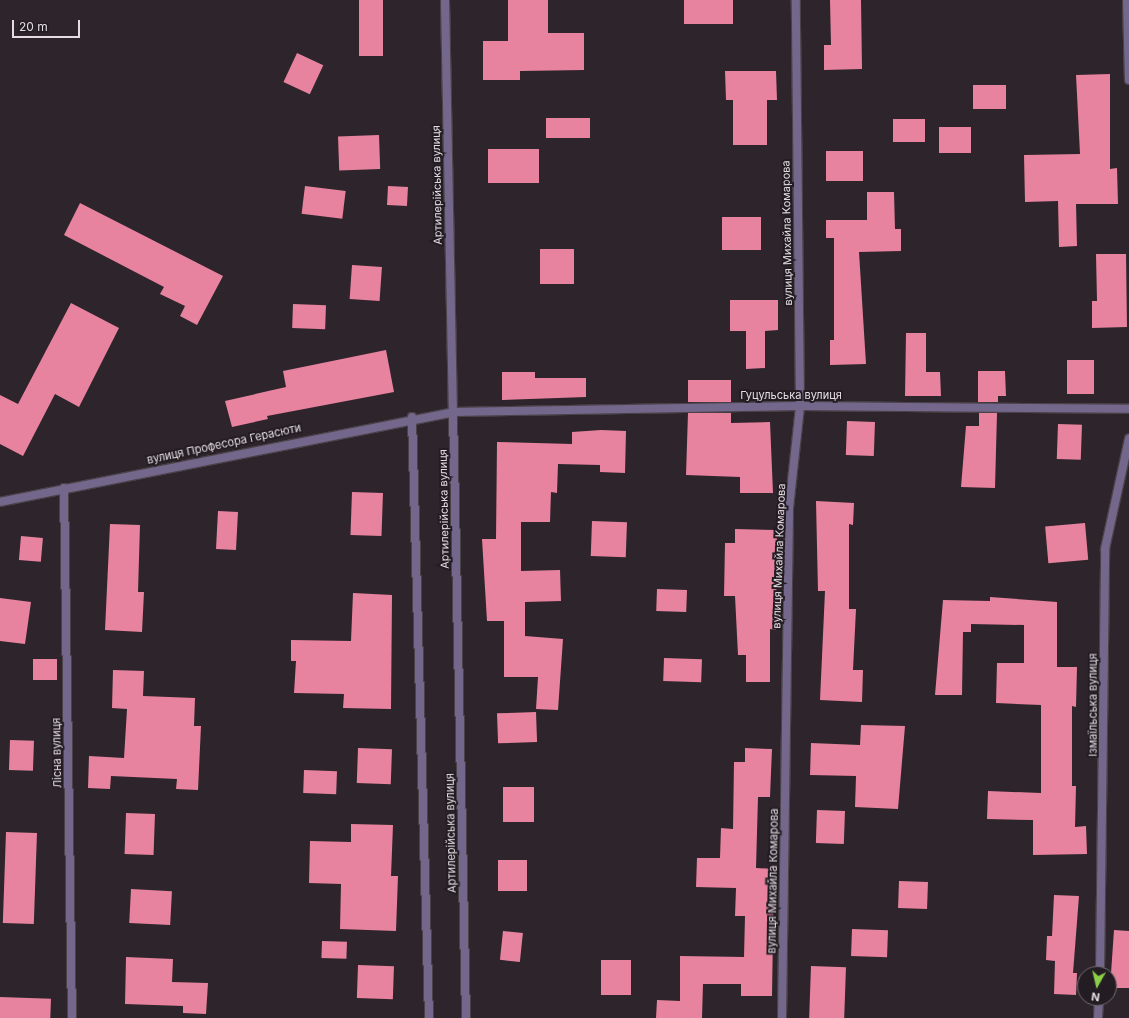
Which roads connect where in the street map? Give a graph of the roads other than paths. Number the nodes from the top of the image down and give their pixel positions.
1 (445, 0) edge
2 (796, 0) edge
3 (1127, 0) edge
4 (1129, 80) edge
5 (800, 406) junction
6 (1129, 410) edge
7 (452, 412) junction
8 (412, 417) junction
9 (1129, 439) edge
10 (64, 488) junction
11 (0, 502) edge
12 (1100, 966) edge
13 (1099, 1006) edge
14 (72, 1018) edge
15 (429, 1018) edge
16 (466, 1018) edge
17 (782, 1018) edge
18 (1098, 1018) edge

1 - 7 street, Артилерійська вулиця
2 - 5 street, вулиця Михайла Комарова
3 - 4 street
5 - 6 street, Гуцульська вулиця
5 - 7 street, Гуцульська вулиця
5 - 17 street, вулиця Михайла Комарова
7 - 8 street, вулиця Професора Герасюти
7 - 16 street, Артилерійська вулиця
8 - 10 street, вулиця Професора Герасюти
8 - 15 street
9 - 12 street, Ізмаїльська вулиця
10 - 11 street, вулиця Професора Герасюти
10 - 14 street, Лісна вулиця
13 - 18 street

